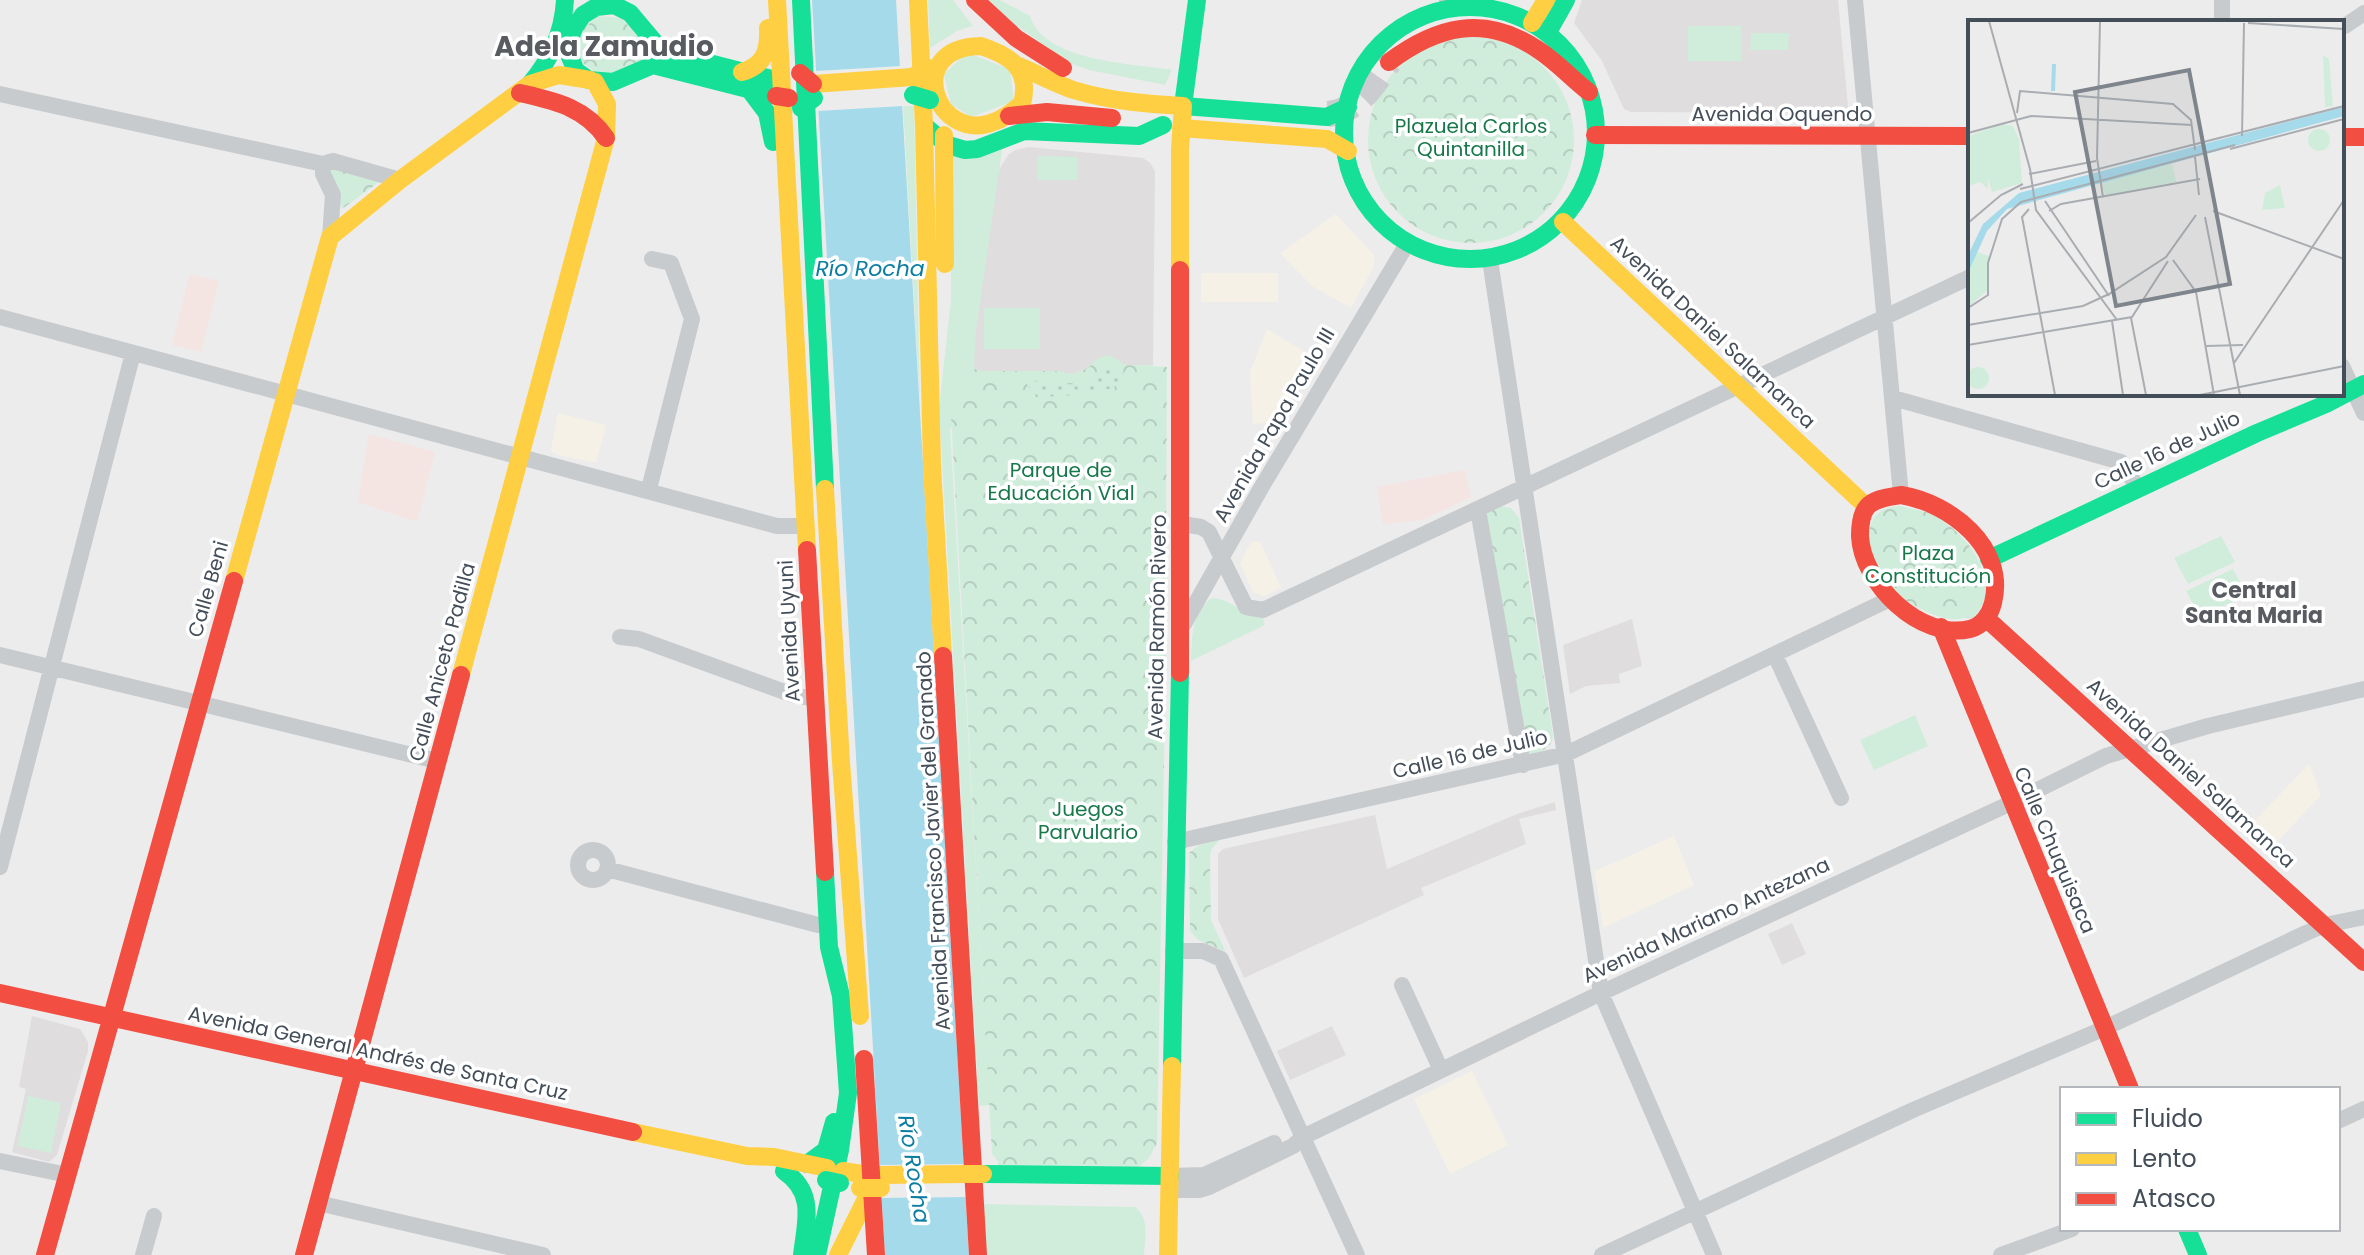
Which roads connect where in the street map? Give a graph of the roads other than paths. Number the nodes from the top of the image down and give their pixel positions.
1 (565, 0) edge
2 (767, 0) edge
3 (777, 0) edge
4 (791, 0) edge
5 (801, 0) edge
6 (918, 0) edge
7 (961, 0) edge
8 (975, 0) edge
9 (1197, 0) edge
10 (1546, 0) edge
11 (1566, 0) edge
12 (1855, 0) edge
13 (598, 2) edge
14 (1447, 4) edge
15 (2364, 13) edge
16 (2345, 26) dead end
17 (1540, 27) junction
18 (998, 51) junction
19 (948, 53) junction
20 (660, 58) junction
21 (1389, 62) tunnel mouth
22 (1019, 66) junction
23 (592, 81) junction
24 (746, 81) junction
25 (525, 88) junction
26 (918, 89) junction
27 (799, 90) junction
28 (1143, 90) dead end
29 (1589, 92) junction
30 (0, 94) edge
31 (1183, 106) junction
32 (1348, 107) junction
33 (1009, 116) junction
34 (924, 125) junction
35 (1172, 126) junction
36 (1595, 135) junction
37 (1867, 136) junction
38 (1968, 136) edge
39 (606, 138) junction
40 (1348, 151) junction
41 (323, 164) junction
42 (400, 180) junction
43 (1563, 222) junction
44 (330, 237) junction
45 (1407, 244) junction
46 (652, 259) dead end
47 (1490, 260) junction
48 (1968, 278) edge
49 (0, 317) edge
50 (1886, 317) junction
51 (818, 351) junction
52 (796, 352) junction
53 (133, 353) junction
54 (929, 358) junction
55 (2344, 368) edge
56 (1739, 386) junction
57 (2359, 387) edge
58 (285, 393) junction
59 (2339, 396) edge
60 (1893, 398) junction
61 (2364, 413) edge
62 (522, 456) junction
63 (1524, 487) junction
64 (2138, 488) junction
65 (649, 489) junction
66 (1901, 495) junction
67 (1867, 507) junction
68 (1478, 510) junction
69 (1182, 524) junction
70 (805, 526) junction
71 (1222, 557) junction
72 (1989, 559) junction
73 (1890, 599) junction
74 (1987, 619) junction
75 (1941, 627) junction
76 (1181, 629) junction
77 (620, 637) dead end
78 (0, 655) edge
79 (1775, 655) junction
80 (51, 667) junction
81 (2364, 689) edge
82 (815, 699) junction
83 (199, 703) junction
84 (2131, 749) junction
85 (1566, 754) junction
86 (437, 761) junction
87 (1523, 765) junction
88 (1841, 798) dead end
89 (2011, 803) junction
90 (1175, 842) junction
91 (0, 867) edge
92 (607, 869) dead end
93 (2364, 917) edge
94 (828, 925) junction
95 (2325, 925) junction
96 (829, 947) junction
97 (1173, 951) junction
98 (2364, 962) edge
99 (1402, 985) dead end
100 (0, 993) edge
101 (1601, 993) junction
102 (113, 1017) junction
103 (2105, 1028) junction
104 (1441, 1070) junction
105 (354, 1072) junction
106 (2129, 1087) edge
107 (2364, 1109) edge
108 (2340, 1120) edge
109 (1303, 1137) junction
110 (747, 1156) junction
111 (0, 1161) edge
112 (807, 1164) junction
113 (784, 1171) junction
114 (68, 1175) junction
115 (855, 1179) junction
116 (1170, 1183) junction
117 (318, 1203) junction
118 (1695, 1210) junction
119 (154, 1216) dead end
120 (2067, 1231) edge
121 (2188, 1231) edge
122 (45, 1255) edge
123 (143, 1255) edge
124 (304, 1255) edge
125 (543, 1255) edge
126 (802, 1255) edge
127 (817, 1255) edge
128 (838, 1255) edge
129 (876, 1255) edge
130 (978, 1255) edge
131 (1168, 1255) edge
132 (1357, 1255) edge
133 (1602, 1255) edge
134 (1714, 1255) edge
135 (2001, 1255) edge
136 (2198, 1255) edge

1 - 25 main road
2 - 24 main road
3 - 52 main road, Avenida Uyuni
4 - 27 main road, bridge
5 - 51 main road
6 - 34 main road, Avenida Francisco Javier del Granado
7 - 18 main road
8 - 28 main road
9 - 31 main road, Avenida Ramón Rivero
10 - 17 main road
11 - 17 main road
12 - 37 street
13 - 20 main road
13 - 23 main road
14 - 17 main road
14 - 32 main road
15 - 16 street
17 - 29 main road
18 - 19 main road
18 - 22 main road
19 - 26 main road
19 - 26 main road
20 - 23 main road
20 - 24 main road
21 - 29 main road
22 - 31 main road
22 - 33 main road
23 - 25 main road
23 - 39 main road, Calle Aniceto Padilla
24 - 27 main road
24 - 52 main road
25 - 39 main road
25 - 42 main road
26 - 27 main road
26 - 33 main road
26 - 54 main road
27 - 51 main road, bridge
29 - 36 main road
30 - 41 street
31 - 32 main road
31 - 35 main road, Avenida Ramón Rivero
32 - 40 main road
33 - 35 main road
34 - 35 main road
34 - 54 main road, Avenida Francisco Javier del Granado
35 - 40 main road
35 - 69 main road, Avenida Ramón Rivero
36 - 37 main road, Avenida Oquendo
36 - 43 main road
37 - 38 main road, Avenida Oquendo
37 - 50 street
39 - 62 main road, Calle Aniceto Padilla
40 - 45 main road
41 - 42 street
41 - 44 street
42 - 44 main road
43 - 47 main road
43 - 56 main road, Avenida Daniel Salamanca
44 - 58 main road, Calle Beni
45 - 47 main road
45 - 71 street, Avenida Papa Paulo III
46 - 65 street
47 - 63 street
48 - 50 street
49 - 53 street
50 - 56 street
50 - 60 street
51 - 115 main road
52 - 70 main road, Avenida Uyuni
53 - 58 street
53 - 80 street
54 - 130 main road, Avenida Francisco Javier del Granado
55 - 57 street
56 - 63 street
56 - 67 main road, Avenida Daniel Salamanca
57 - 61 street
58 - 62 street
58 - 83 main road, Calle Beni
59 - 64 main road, Calle 16 de Julio
60 - 64 street
60 - 66 street
62 - 65 street
62 - 86 main road, Calle Aniceto Padilla
63 - 68 street
63 - 85 street
64 - 72 main road, Calle 16 de Julio
65 - 70 street
66 - 67 main road
66 - 72 main road
67 - 73 main road
68 - 71 street
68 - 87 street
69 - 71 street
69 - 76 main road, Avenida Ramón Rivero
70 - 82 main road, Avenida Uyuni
71 - 76 street, Avenida Papa Paulo III
72 - 74 main road
73 - 75 main road
73 - 79 street, Calle 16 de Julio
74 - 75 main road
74 - 84 main road, Avenida Daniel Salamanca
75 - 89 main road, Calle Chuquisaca
76 - 90 main road, Avenida Ramón Rivero
77 - 82 street
78 - 80 street
79 - 85 street, Calle 16 de Julio
79 - 88 street
80 - 83 street
80 - 91 street
81 - 84 street, Avenida Mariano Antezana
82 - 94 main road, Avenida Uyuni
83 - 86 street
83 - 102 main road, Calle Beni
84 - 89 street, Avenida Mariano Antezana
84 - 95 main road, Avenida Daniel Salamanca
85 - 87 street, Calle 16 de Julio
85 - 101 street
86 - 105 main road, Calle Aniceto Padilla
87 - 90 street, Calle 16 de Julio
89 - 101 street, Avenida Mariano Antezana
89 - 103 main road, Calle Chuquisaca
90 - 97 main road, Avenida Ramón Rivero
92 - 94 street
93 - 95 street
94 - 96 main road, Avenida Uyuni
95 - 98 main road, Avenida Daniel Salamanca
95 - 103 street
96 - 112 main road
96 - 127 main road, Avenida Uyuni
97 - 109 street
97 - 116 main road, Avenida Ramón Rivero
99 - 104 street
100 - 102 main road, Avenida General Andrés de Santa Cruz
101 - 104 street, Avenida Mariano Antezana
101 - 118 street
102 - 105 main road, Avenida General Andrés de Santa Cruz
102 - 114 main road, Calle Beni
103 - 106 main road, Calle Chuquisaca
103 - 118 street
104 - 109 street, Avenida Mariano Antezana
105 - 110 main road, Avenida General Andrés de Santa Cruz
105 - 117 main road, Calle Aniceto Padilla
107 - 108 street
109 - 116 street, Avenida Mariano Antezana
109 - 132 street
110 - 112 main road, Avenida General Andrés de Santa Cruz
110 - 113 main road, Avenida General Andrés de Santa Cruz
111 - 114 street
112 - 115 main road, Avenida General Andrés de Santa Cruz
113 - 115 main road, Avenida General Andrés de Santa Cruz
113 - 126 main road
114 - 122 main road, Calle Beni
115 - 116 main road, Avenida Mariano Antezana
115 - 128 main road
115 - 129 main road
116 - 131 main road, Avenida Ramón Rivero
117 - 124 main road, Calle Aniceto Padilla
117 - 125 street
118 - 133 street
118 - 134 street
119 - 123 street
120 - 135 street
121 - 136 main road

